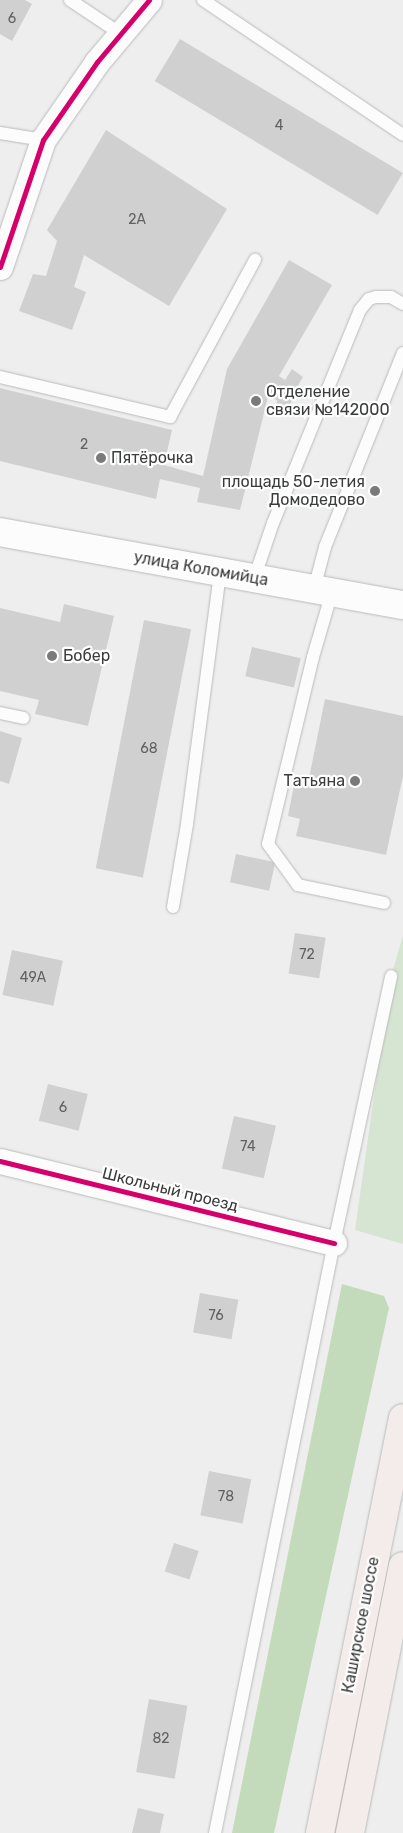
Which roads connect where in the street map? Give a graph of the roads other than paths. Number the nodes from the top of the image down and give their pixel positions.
1 (70, 0) edge
2 (149, 0) edge
3 (203, 0) edge
4 (121, 34) junction
5 (0, 133) edge
6 (403, 135) edge
7 (43, 140) junction
8 (255, 260) dead end
9 (0, 267) edge
10 (403, 304) edge
11 (403, 353) edge
12 (0, 377) edge
13 (0, 532) edge
14 (220, 573) junction
15 (254, 579) junction
16 (323, 590) junction
17 (403, 605) edge
18 (0, 712) edge
19 (23, 718) dead end
20 (384, 903) dead end
21 (173, 907) dead end
22 (391, 976) dead end
23 (0, 1161) edge
24 (334, 1244) junction
25 (403, 1418) edge
26 (403, 1566) edge
27 (215, 1833) edge
28 (320, 1833) edge
29 (350, 1833) edge

1 - 4 lane
2 - 4 street
3 - 6 lane
4 - 7 street
5 - 7 lane
7 - 9 street
8 - 12 lane
10 - 15 lane
11 - 16 lane
13 - 14 main road, улица Коломийца
14 - 15 main road, улица Коломийца
14 - 21 lane
15 - 16 main road, улица Коломийца
16 - 17 main road, улица Коломийца
16 - 20 lane
18 - 19 lane
22 - 24 lane
23 - 24 street, Школьный проезд
24 - 27 lane
25 - 28 main road, Каширское шоссе
26 - 29 main road, Каширское шоссе

